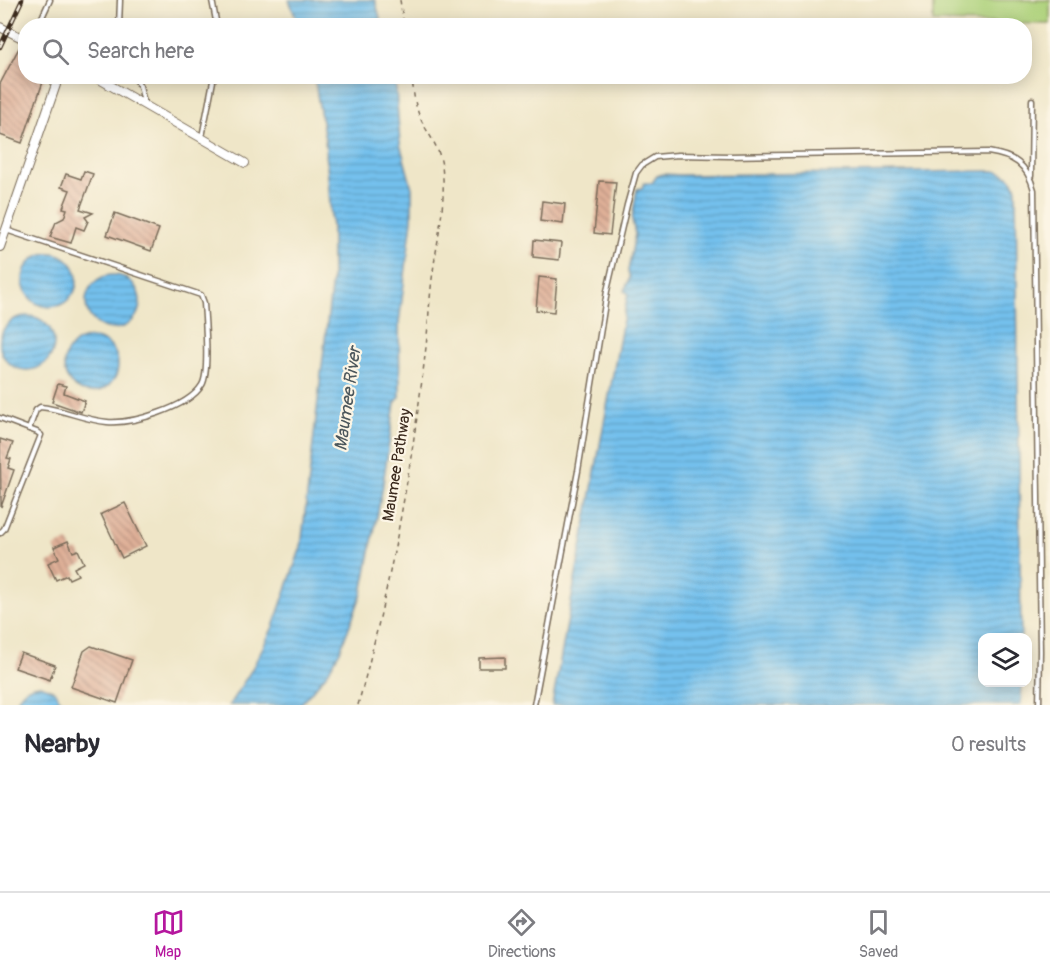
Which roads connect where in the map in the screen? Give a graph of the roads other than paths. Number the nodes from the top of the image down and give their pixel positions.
1 (50, 0) edge
2 (120, 0) edge
3 (212, 0) edge
4 (42, 18) edge
5 (119, 18) edge
6 (215, 18) edge
7 (0, 27) edge
8 (18, 36) edge
9 (56, 84) edge
10 (108, 84) edge
11 (139, 84) edge
12 (212, 84) edge
13 (1032, 100) dead end
14 (146, 106) junction
15 (201, 138) junction
16 (245, 163) dead end
17 (1031, 177) junction
18 (6, 230) junction
19 (0, 247) edge
20 (0, 418) edge
21 (29, 429) junction
22 (0, 533) edge
23 (534, 705) edge
24 (1039, 705) edge

1 - 4 lane
2 - 5 lane
3 - 6 lane
7 - 8 street
9 - 18 street
10 - 14 street
11 - 14 lane
12 - 15 lane
13 - 17 lane
14 - 15 street
15 - 16 street
17 - 23 lane
17 - 24 lane
18 - 19 street
18 - 21 lane
20 - 21 lane
21 - 22 lane

